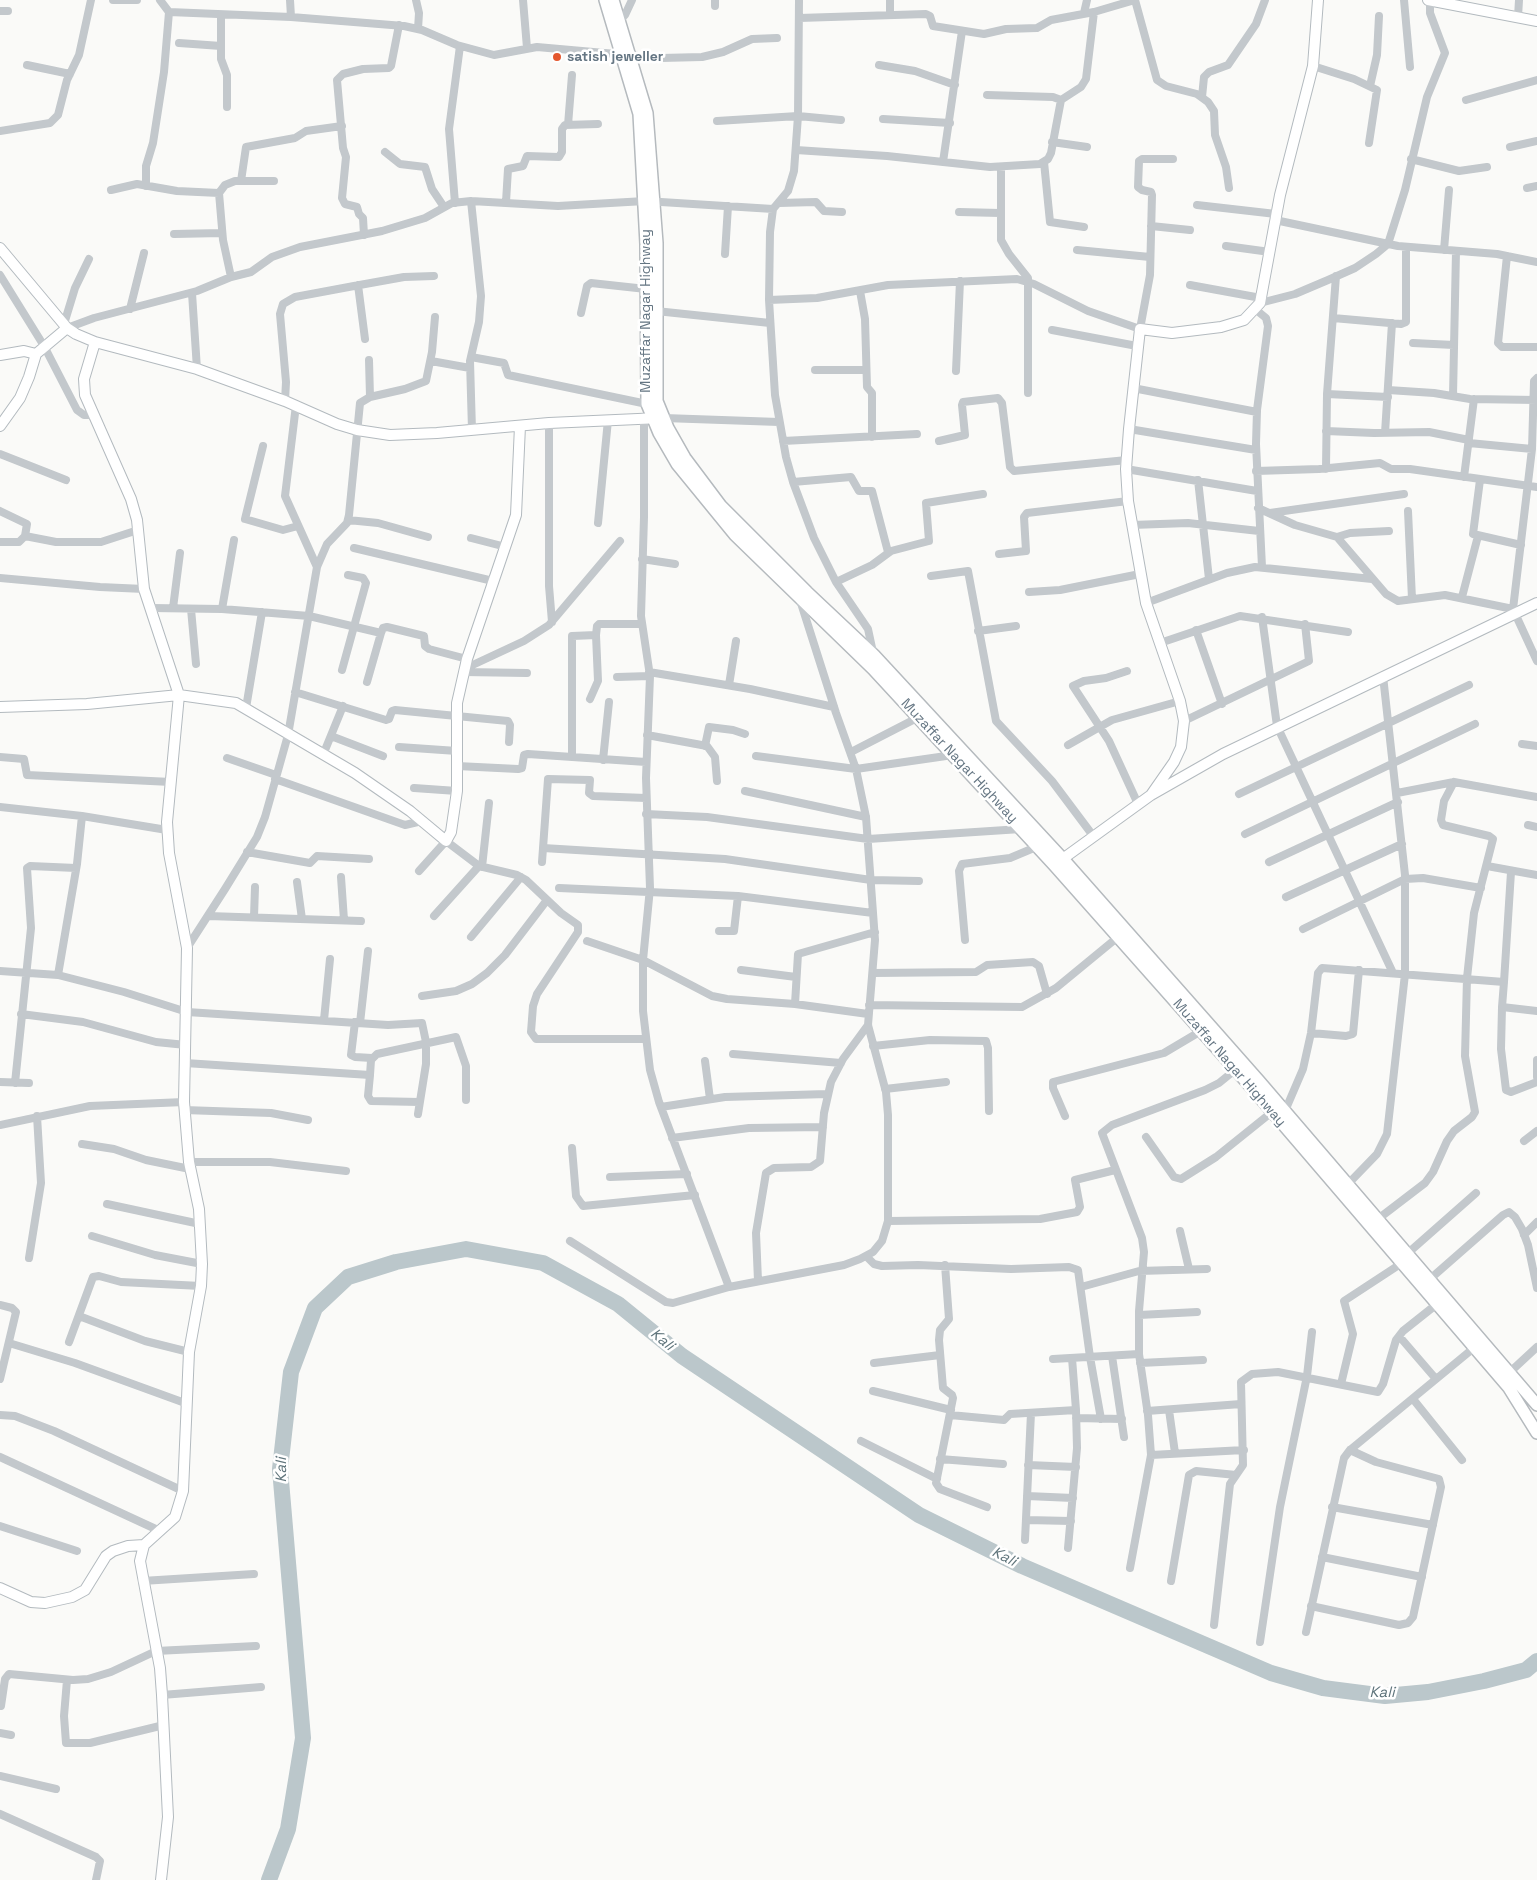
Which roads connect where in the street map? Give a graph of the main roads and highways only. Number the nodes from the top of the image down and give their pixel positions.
1 (605, 0) edge
2 (613, 0) edge
3 (617, 23) junction
4 (650, 202) junction
5 (653, 417) junction
6 (1042, 845) junction
7 (1058, 862) junction
8 (1374, 1222) junction
9 (1405, 1258) junction
10 (1537, 1405) edge
11 (1537, 1433) edge

1 - 3 main road, Muzaffar Nagar Highway
2 - 3 main road, Muzaffar Nagar Highway
3 - 4 main road, Muzaffar Nagar Highway
4 - 5 main road, Muzaffar Nagar Highway
4 - 5 main road, Muzaffar Nagar Highway
5 - 6 main road, Muzaffar Nagar Highway
5 - 6 main road, Muzaffar Nagar Highway
6 - 7 main road, Muzaffar Nagar Highway
7 - 8 main road, Muzaffar Nagar Highway
7 - 8 main road, Muzaffar Nagar Highway
8 - 9 main road, Muzaffar Nagar Highway
9 - 10 main road, Muzaffar Nagar Highway
9 - 11 main road, Muzaffar Nagar Highway

